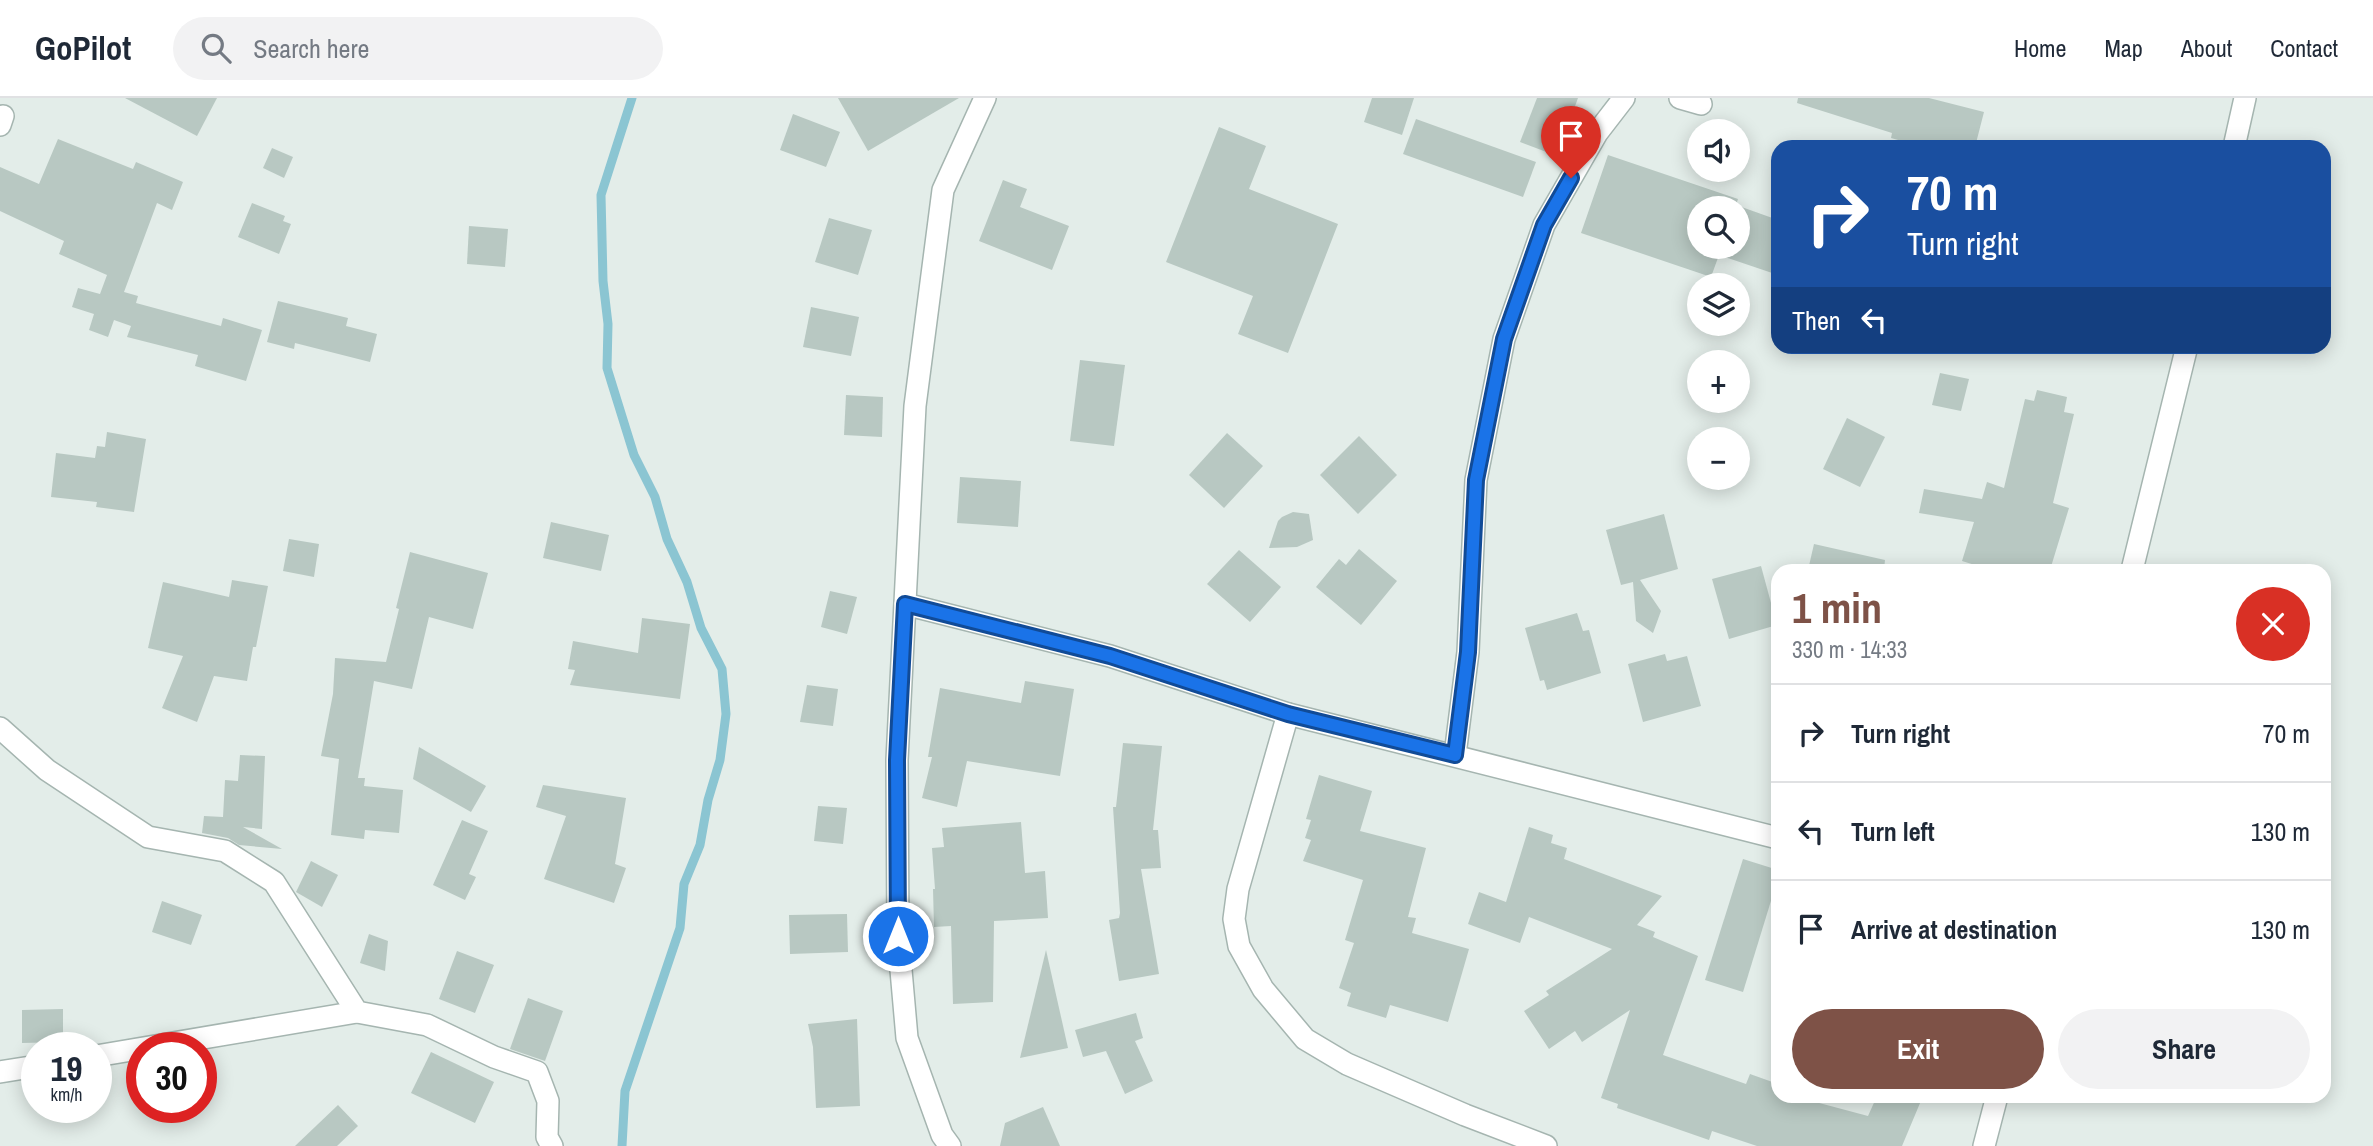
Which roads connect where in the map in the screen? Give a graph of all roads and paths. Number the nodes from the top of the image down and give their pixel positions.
1 (985, 98) edge
2 (1624, 98) edge
3 (1679, 98) edge
4 (2245, 98) edge
5 (1701, 104) dead end
6 (2236, 140) edge
7 (2185, 354) edge
8 (2133, 564) edge
9 (905, 604) junction
10 (1288, 714) junction
11 (0, 729) edge
12 (1455, 755) junction
13 (1771, 836) edge
14 (357, 1012) junction
15 (112, 1053) edge
16 (21, 1069) edge
17 (0, 1072) edge
18 (1995, 1103) edge
19 (552, 1146) edge
20 (950, 1146) edge
21 (1546, 1146) edge
22 (1984, 1146) edge

1 - 9 street
2 - 12 street
3 - 5 street
4 - 6 street
7 - 8 street
9 - 10 street
9 - 20 street
10 - 12 street
10 - 21 street
11 - 14 street
12 - 13 street
14 - 15 street
14 - 19 street
16 - 17 street
18 - 22 street

